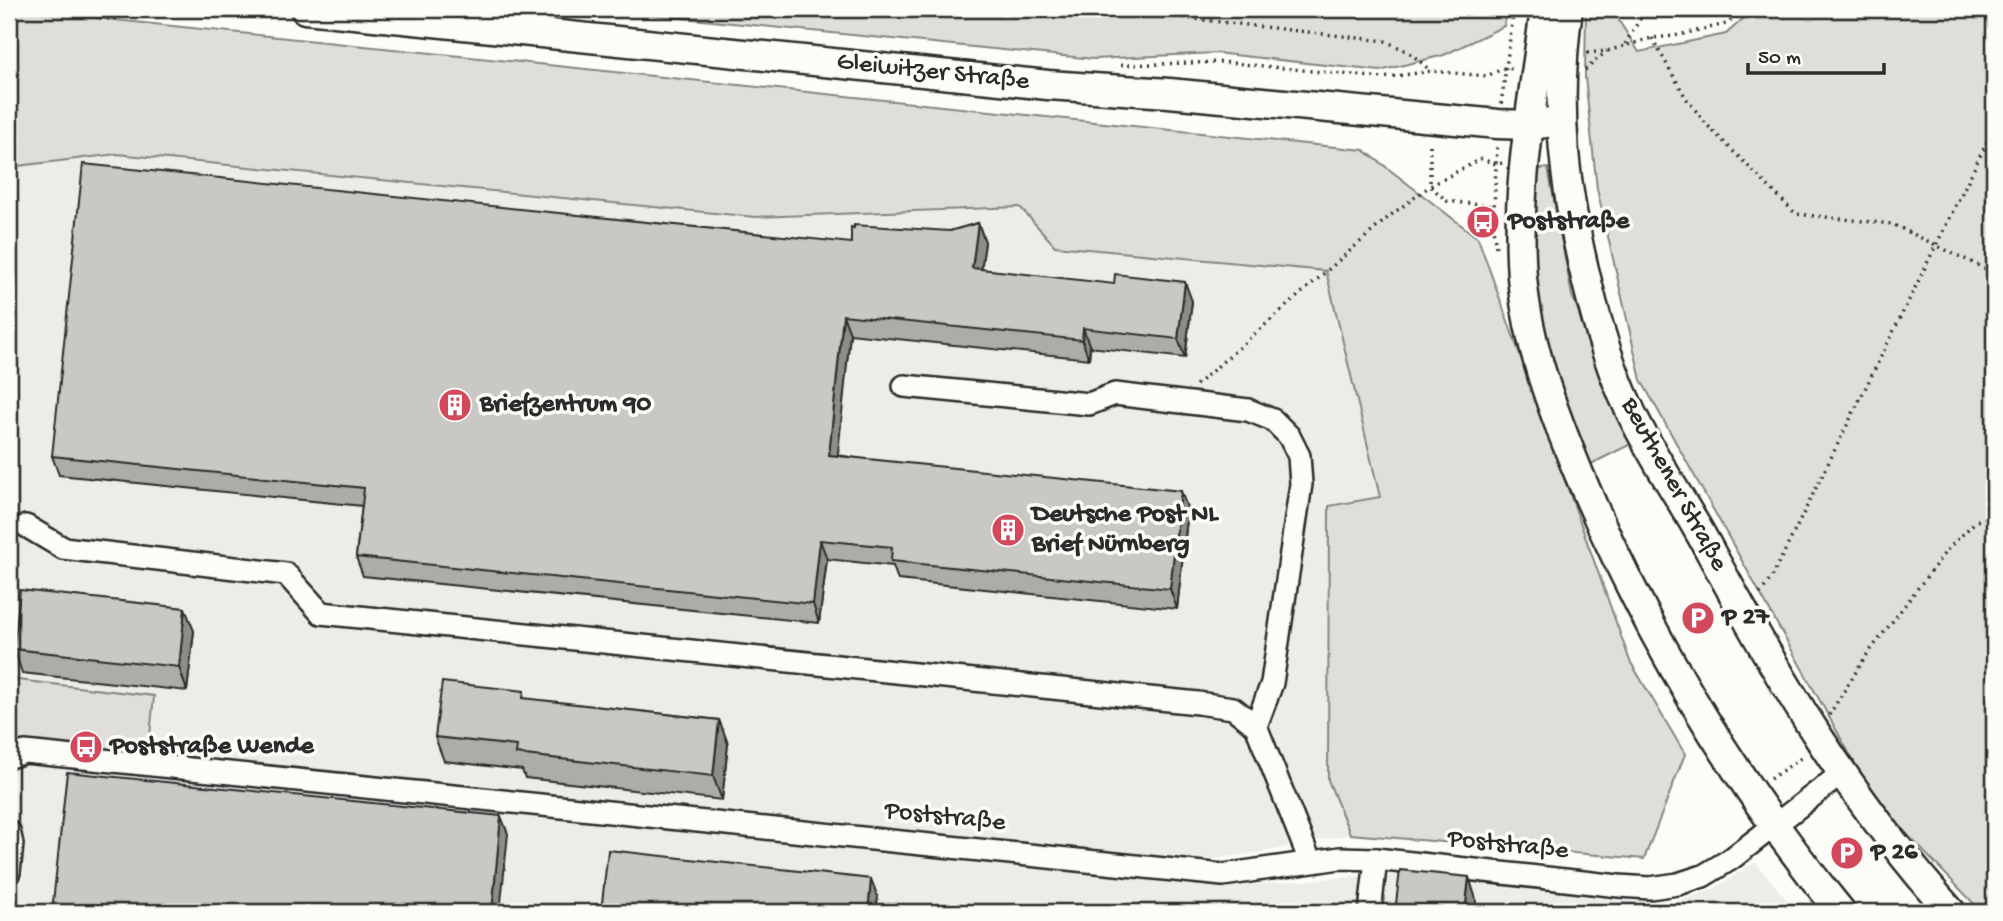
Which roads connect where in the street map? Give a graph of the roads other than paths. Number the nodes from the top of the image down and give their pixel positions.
1 (305, 9) edge
2 (1545, 9) edge
3 (1569, 9) edge
4 (1549, 72) junction
5 (1560, 121) junction
6 (1530, 125) junction
7 (904, 386) dead end
8 (26, 526) dead end
9 (1256, 726) junction
10 (9, 757) edge
11 (1841, 774) junction
12 (1775, 825) junction
13 (9, 831) edge
14 (1376, 859) junction
15 (1310, 861) junction
16 (9, 872) edge
17 (1370, 912) edge
18 (1842, 912) edge
19 (1951, 912) edge

1 - 6 main road, Gleiwitzer Straße
2 - 4 main road
3 - 4 main road
4 - 5 main road, Beuthener Straße
4 - 6 main road
5 - 6 main road, Gleiwitzer Straße
5 - 11 main road, Beuthener Straße
6 - 12 main road
7 - 9 street
8 - 9 street
9 - 15 street
10 - 15 street, Poststraße
11 - 12 street, Poststraße
11 - 19 main road, Beuthener Straße
12 - 14 street, Poststraße
12 - 18 main road
13 - 16 street
14 - 15 street, Poststraße
14 - 17 street

